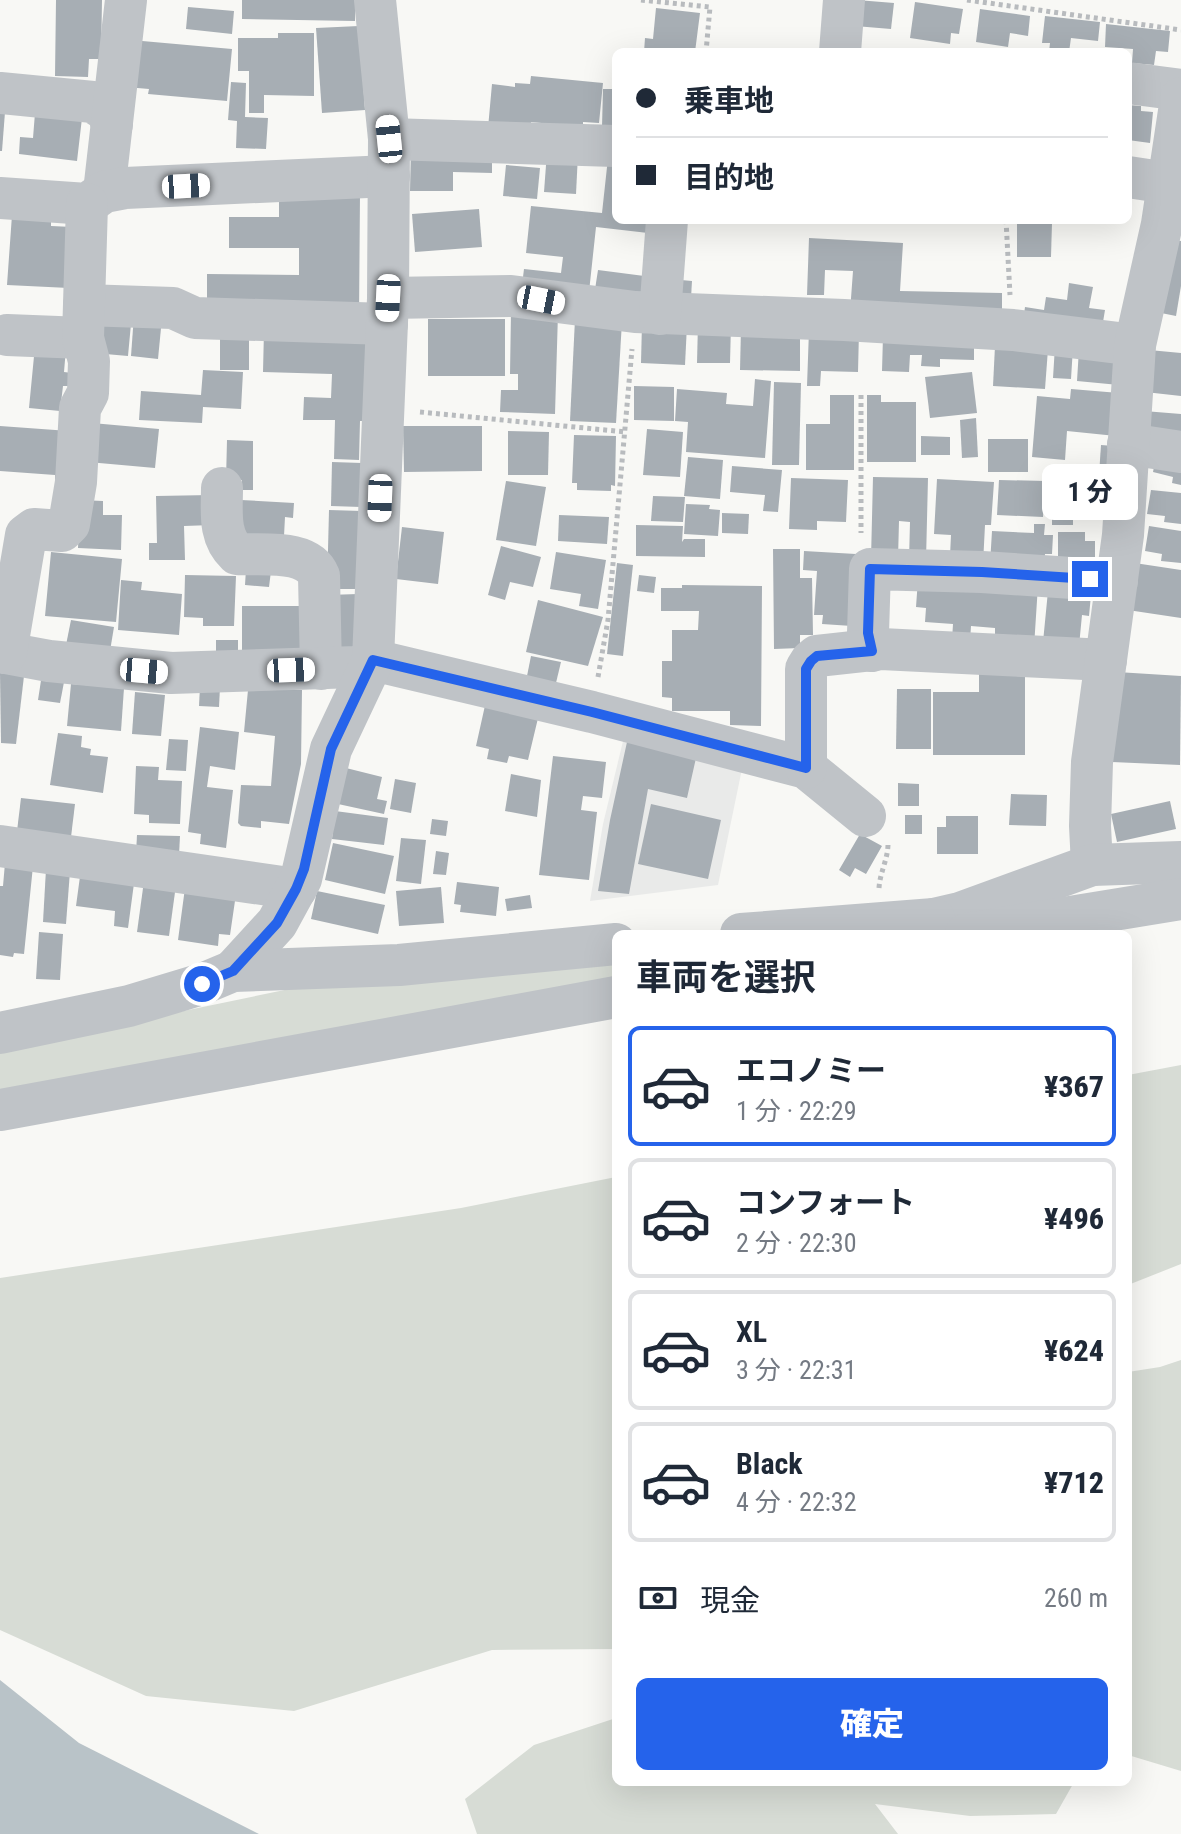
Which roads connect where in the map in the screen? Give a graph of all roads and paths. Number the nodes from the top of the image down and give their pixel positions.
1 (126, 0) edge
2 (375, 0) edge
3 (641, 0) edge
4 (844, 0) edge
5 (967, 0) edge
6 (1004, 2) edge
7 (711, 3) edge
8 (1181, 30) edge
9 (706, 48) edge
10 (840, 48) edge
11 (1132, 84) edge
12 (1181, 90) edge
13 (0, 93) edge
14 (1181, 98) edge
15 (112, 124) junction
16 (612, 146) edge
17 (389, 158) junction
18 (1148, 180) edge
19 (0, 198) edge
20 (96, 198) junction
21 (666, 224) edge
22 (1006, 224) edge
23 (1171, 226) edge
24 (388, 311) junction
25 (647, 313) junction
26 (84, 321) junction
27 (1013, 330) junction
28 (7, 335) dead end
29 (1135, 345) junction
30 (861, 395) dead end
31 (383, 409) junction
32 (626, 432) junction
33 (1128, 444) junction
34 (1181, 452) edge
35 (222, 488) dead end
36 (870, 569) junction
37 (1117, 581) junction
38 (872, 651) junction
39 (3, 652) edge
40 (373, 660) junction
41 (1106, 660) junction
42 (321, 669) junction
43 (592, 712) junction
44 (806, 768) junction
45 (865, 816) joint
46 (0, 846) edge
47 (1181, 862) edge
48 (1092, 865) junction
49 (296, 889) junction
50 (1181, 899) edge
51 (877, 925) junction
52 (946, 929) edge
53 (801, 930) edge
54 (612, 944) edge
55 (233, 971) junction
56 (612, 998) edge
57 (0, 1033) edge
58 (0, 1110) edge

1 - 15 street
2 - 17 street
3 - 7 path
4 - 10 street
5 - 6 path
6 - 8 path
7 - 9 path
11 - 12 street
13 - 15 street
14 - 18 street
15 - 20 street
16 - 17 street
17 - 20 street
17 - 24 street
18 - 23 street
19 - 20 street
20 - 26 street
21 - 25 street
22 - 27 path
23 - 29 street
24 - 25 street
24 - 26 street
24 - 31 street
25 - 27 street
25 - 32 path
26 - 28 street
26 - 39 street
27 - 29 street
29 - 33 street
30 - 36 path
31 - 32 path
31 - 40 street
32 - 43 path
33 - 34 street
33 - 37 street
35 - 42 street
36 - 37 street
36 - 38 street
37 - 41 street
38 - 41 street
38 - 44 street
39 - 42 street
40 - 42 street
40 - 43 street
40 - 49 street
41 - 48 street
43 - 44 street
44 - 45 street
45 - 51 path
46 - 49 street
47 - 48 street
48 - 52 street
49 - 55 street
50 - 52 street
51 - 52 street
51 - 53 street
54 - 55 street
55 - 57 street
56 - 58 street

